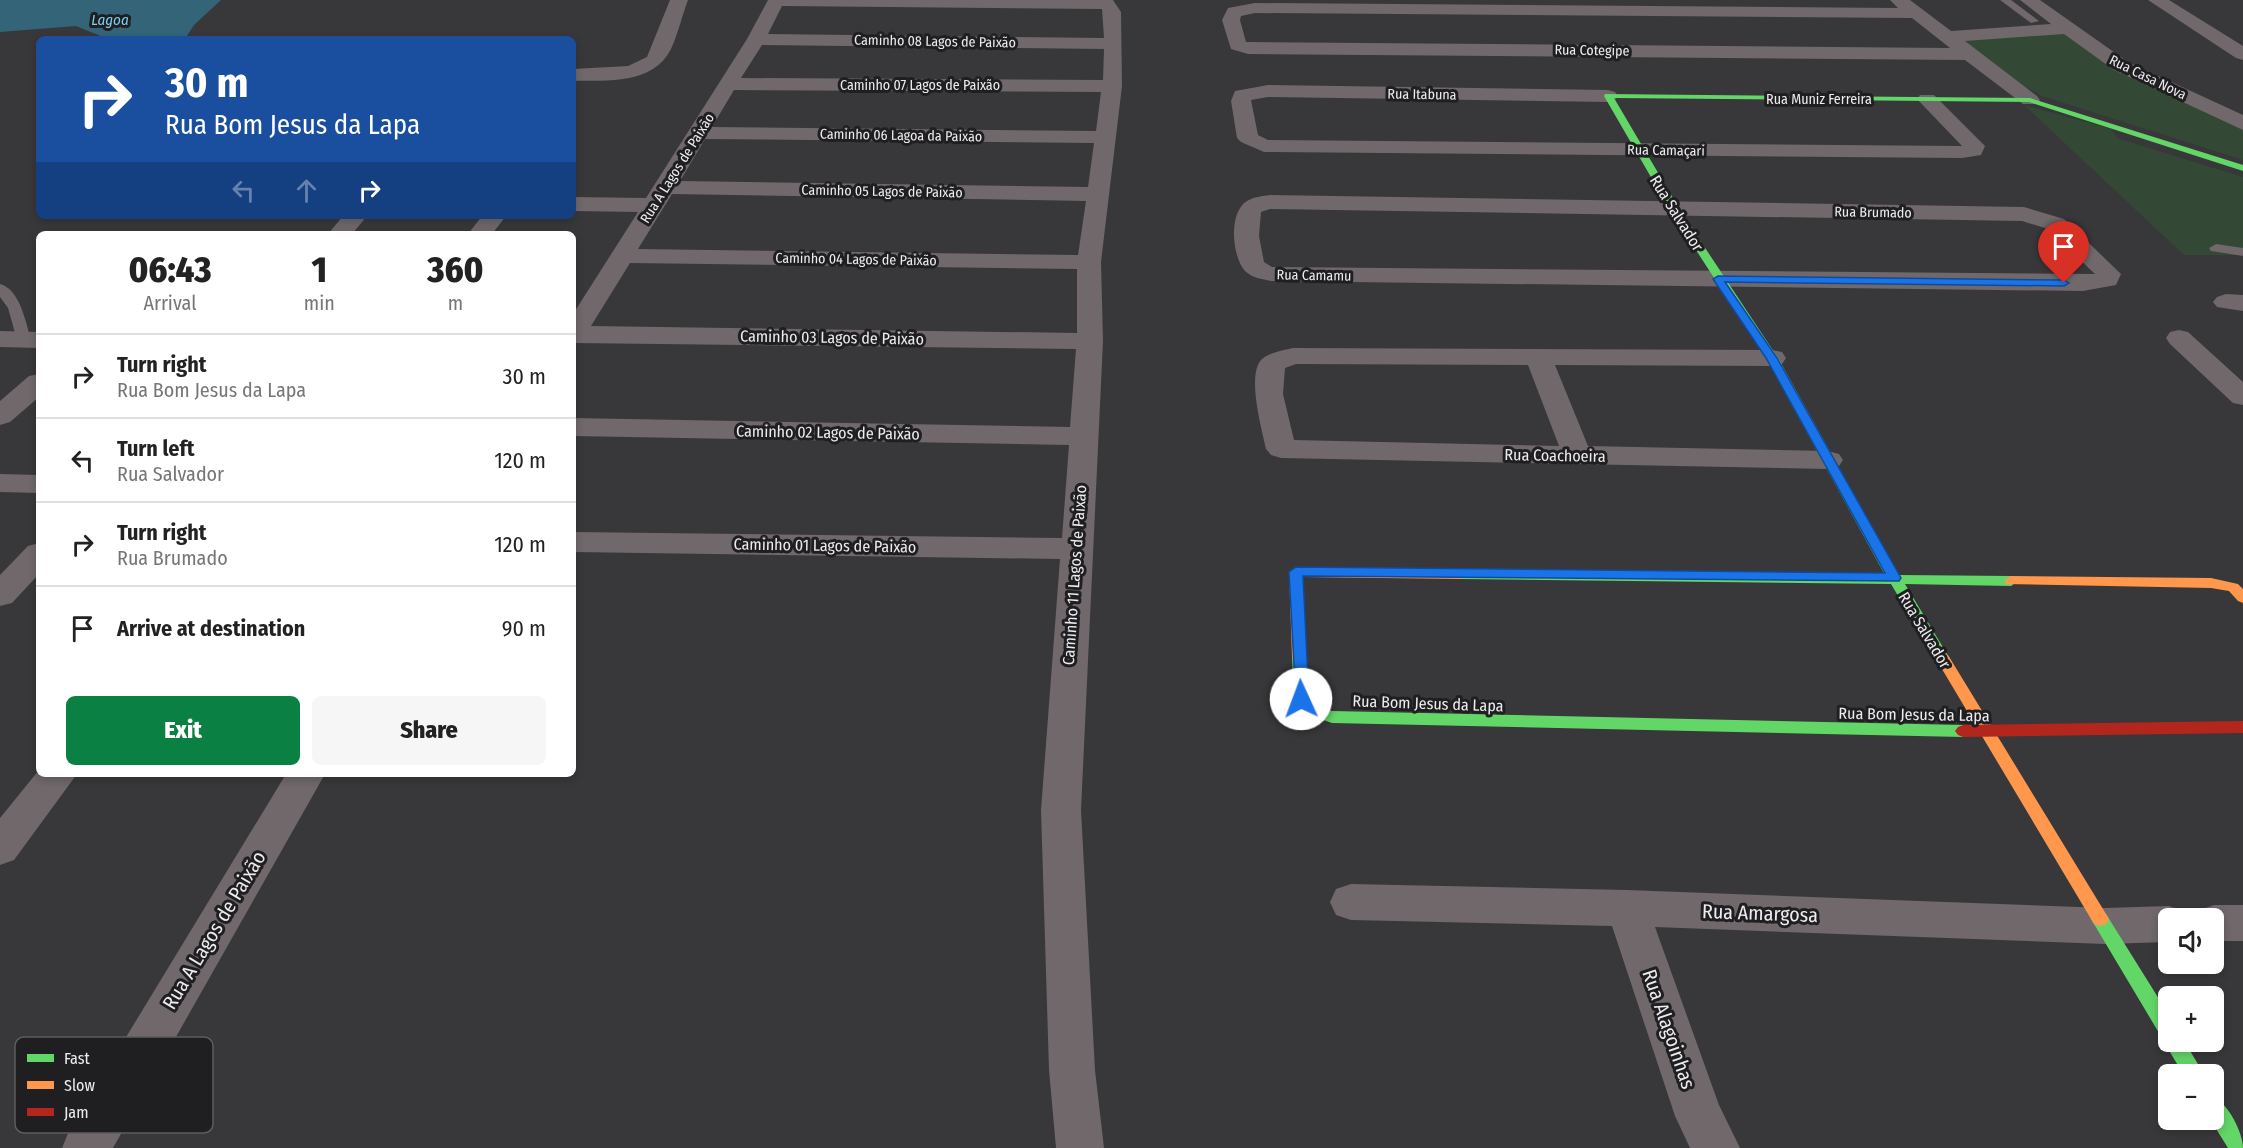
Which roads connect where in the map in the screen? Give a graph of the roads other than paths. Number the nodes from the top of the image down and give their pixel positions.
1 (679, 0) edge
2 (777, 0) edge
3 (1899, 0) edge
4 (2005, 0) edge
5 (2029, 0) edge
6 (2157, 0) edge
7 (1106, 2) edge
8 (1453, 5) edge
9 (1670, 6) edge
10 (1366, 9) junction
11 (1553, 12) junction
12 (1915, 13) junction
13 (2034, 21) dead end
14 (2067, 28) junction
15 (1947, 38) junction
16 (756, 39) junction
17 (1114, 44) junction
18 (1378, 49) junction
19 (1577, 50) junction
20 (1968, 54) junction
21 (2242, 54) edge
22 (576, 75) edge
23 (728, 84) junction
24 (1112, 86) junction
25 (1608, 96) junction
26 (1928, 99) junction
27 (2030, 100) junction
28 (1241, 101) joint
29 (2243, 123) edge
30 (699, 133) junction
31 (1103, 137) junction
32 (1638, 150) junction
33 (2243, 168) edge
34 (1100, 194) junction
35 (659, 196) junction
36 (576, 204) edge
37 (1675, 210) junction
38 (492, 219) edge
39 (482, 231) edge
40 (2216, 248) dead end
41 (2243, 252) edge
42 (623, 256) junction
43 (1089, 262) junction
44 (1718, 279) junction
45 (0, 288) edge
46 (576, 329) edge
47 (576, 334) edge
48 (2179, 338) dead end
49 (21, 340) edge
50 (1090, 341) junction
51 (1538, 357) junction
52 (1772, 358) junction
53 (36, 385) edge
54 (2243, 397) edge
55 (0, 416) edge
56 (576, 427) edge
57 (1082, 436) junction
58 (1577, 455) junction
59 (1828, 460) junction
60 (0, 483) edge
61 (36, 484) edge
62 (576, 542) edge
63 (1076, 549) junction
64 (36, 557) edge
65 (1894, 578) junction
66 (0, 595) edge
67 (2243, 598) edge
68 (2243, 727) edge
69 (1986, 732) junction
70 (56, 777) edge
71 (304, 777) edge
72 (0, 848) edge
73 (1351, 902) dead end
74 (1627, 908) junction
75 (2224, 923) edge
76 (2243, 923) edge
77 (2158, 924) edge
78 (2105, 926) junction
79 (2158, 1014) edge
80 (151, 1037) edge
81 (2224, 1123) edge
82 (95, 1133) edge
83 (86, 1148) edge
84 (1080, 1148) edge
85 (1716, 1148) edge
86 (2239, 1148) edge

1 - 22 street
2 - 7 street
2 - 16 street, Rua A Lagos de Paixão
3 - 12 street, Rua Muniz Ferreira
4 - 13 lane
5 - 14 street, Rua Casa Nova
6 - 21 street
7 - 17 street, Caminho 11 Lagos de Paixão
8 - 10 street
8 - 11 street
9 - 11 street
9 - 12 street
10 - 18 street
10 - 18 street, Rua Cotegipe
11 - 19 street, Rua Salvador
12 - 15 street, Rua Muniz Ferreira
14 - 15 street
14 - 29 street, Rua Casa Nova
15 - 20 street, Rua Muniz Ferreira
16 - 17 street, Caminho 08 Lagos de Paixão
16 - 23 street, Rua A Lagos de Paixão
17 - 24 street, Caminho 11 Lagos de Paixão
18 - 19 street, Rua Cotegipe
19 - 20 street, Rua Cotegipe
19 - 25 street, Rua Salvador
20 - 27 street, Rua Muniz Ferreira
23 - 24 street, Caminho 07 Lagos de Paixão
23 - 30 street, Rua A Lagos de Paixão
24 - 31 street, Caminho 11 Lagos de Paixão
25 - 26 street, Rua Muniz Ferreira
25 - 28 street, Rua Itabuna
25 - 32 street, Rua Salvador
26 - 27 street, Rua Muniz Ferreira
26 - 32 street, Rua Camaçari
27 - 33 street, Rua Muniz Ferreira
28 - 32 street, Rua Camaçari
30 - 31 street, Caminho 06 Lagoa da Paixão
30 - 35 street, Rua A Lagos de Paixão
31 - 34 street, Caminho 11 Lagos de Paixão
32 - 37 street, Rua Salvador
34 - 35 street, Caminho 05 Lagos de Paixão
34 - 43 street, Caminho 11 Lagos de Paixão
35 - 36 street, Caminho 05 Lagos de Paixão
35 - 42 street, Rua A Lagos de Paixão
37 - 44 street, Rua Salvador
37 - 44 street, Rua Brumado
37 - 44 street, Rua Camamu
38 - 39 street
40 - 41 lane
42 - 43 street, Caminho 04 Lagos de Paixão
42 - 46 street, Rua A Lagos de Paixão
43 - 50 street, Caminho 11 Lagos de Paixão
44 - 52 street, Rua Salvador
45 - 49 lane
47 - 50 street, Caminho 03 Lagos de Paixão
48 - 54 street
50 - 57 street, Caminho 11 Lagos de Paixão
51 - 52 street
51 - 58 street
51 - 58 street, Rua Coachoeira
52 - 59 street, Rua Salvador
53 - 55 street
56 - 57 street, Caminho 02 Lagos de Paixão
57 - 63 street, Caminho 11 Lagos de Paixão
58 - 59 street, Rua Coachoeira
59 - 65 street, Rua Salvador
60 - 61 street
62 - 63 street, Caminho 01 Lagos de Paixão
63 - 84 street, Caminho 11 Lagos de Paixão
64 - 66 street
65 - 67 street, Rua Bom Jesus da Lapa
65 - 69 street, Rua Salvador
65 - 69 street, Rua Bom Jesus da Lapa
68 - 69 street, Rua Bom Jesus da Lapa
69 - 78 street, Rua Salvador
70 - 72 street
71 - 80 street, Rua A Lagos de Paixão
73 - 74 street, Rua Amargosa
74 - 78 street, Rua Amargosa
74 - 85 street, Rua Alagoinhas
75 - 76 street
77 - 78 street, Rua Amargosa
78 - 79 street, Rua Salvador
81 - 86 street
82 - 83 street, Rua A Lagos de Paixão

